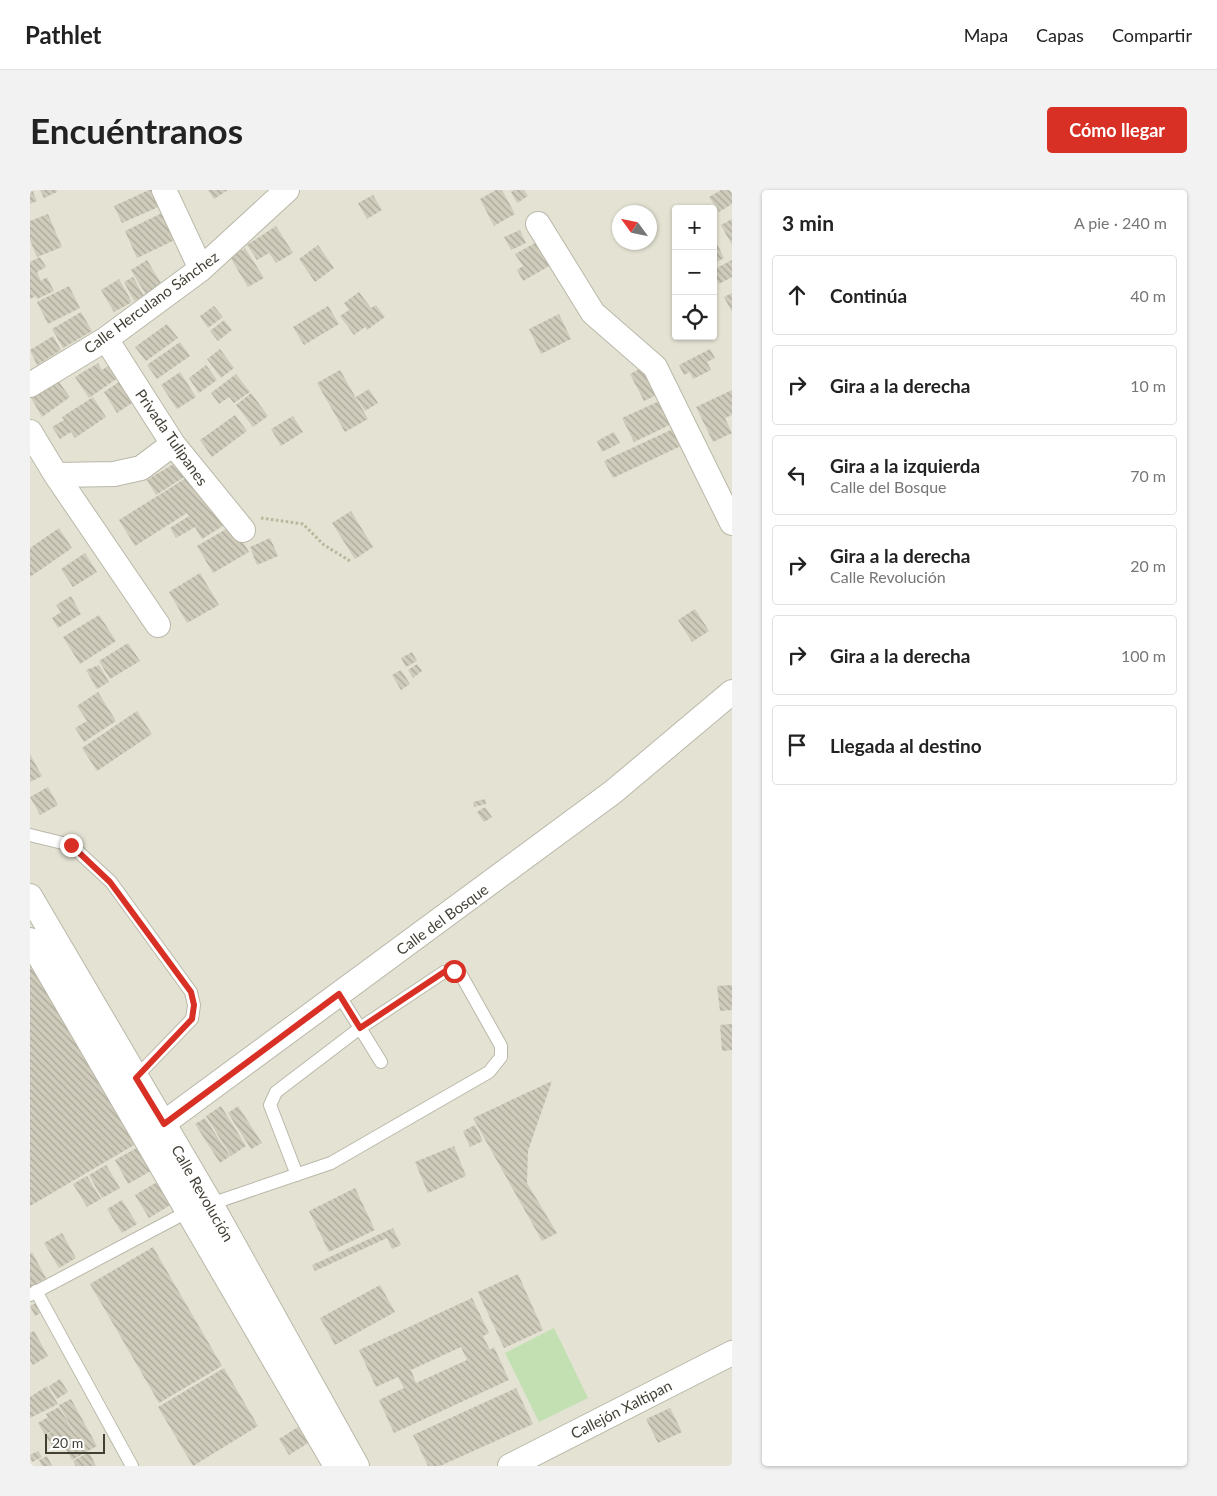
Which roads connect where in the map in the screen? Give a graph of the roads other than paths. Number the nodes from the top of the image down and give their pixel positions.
1 (164, 190) edge
2 (287, 190) edge
3 (538, 224) dead end
4 (201, 270) junction
5 (106, 339) junction
6 (30, 386) edge
7 (30, 432) edge
8 (173, 444) junction
9 (56, 475) junction
10 (235, 522) road end
11 (732, 523) edge
12 (158, 625) dead end
13 (732, 692) edge
14 (30, 835) edge
15 (34, 911) edge
16 (30, 940) edge
17 (339, 994) junction
18 (360, 1028) junction
19 (381, 1062) dead end
20 (136, 1078) junction
21 (154, 1131) junction
22 (297, 1175) junction
23 (211, 1204) junction
24 (187, 1212) junction
25 (33, 1293) edge
26 (732, 1353) edge
27 (132, 1466) edge
28 (336, 1466) edge
29 (358, 1466) edge
30 (510, 1466) edge

1 - 4 street
2 - 4 street, Calle Herculano Sánchez
3 - 11 street
4 - 5 street, Calle Herculano Sánchez
5 - 6 street, Calle Herculano Sánchez
5 - 8 street, Privada Tulipanes
7 - 9 street
8 - 9 street
8 - 10 street, Privada Tulipanes
9 - 12 street
13 - 17 street, Calle del Bosque
14 - 20 lane
15 - 20 street, Calle Revolución
16 - 21 street, Calle Revolución
17 - 18 lane
17 - 21 street, Calle del Bosque
18 - 19 lane
18 - 22 lane
18 - 22 lane
20 - 21 street, Calle Revolución
21 - 23 street, Calle Revolución
21 - 24 street, Calle Revolución
22 - 23 lane
23 - 24 lane
23 - 29 street, Calle Revolución
24 - 25 lane
24 - 28 street, Calle Revolución
25 - 27 lane
26 - 30 street, Callejón Xaltipan

